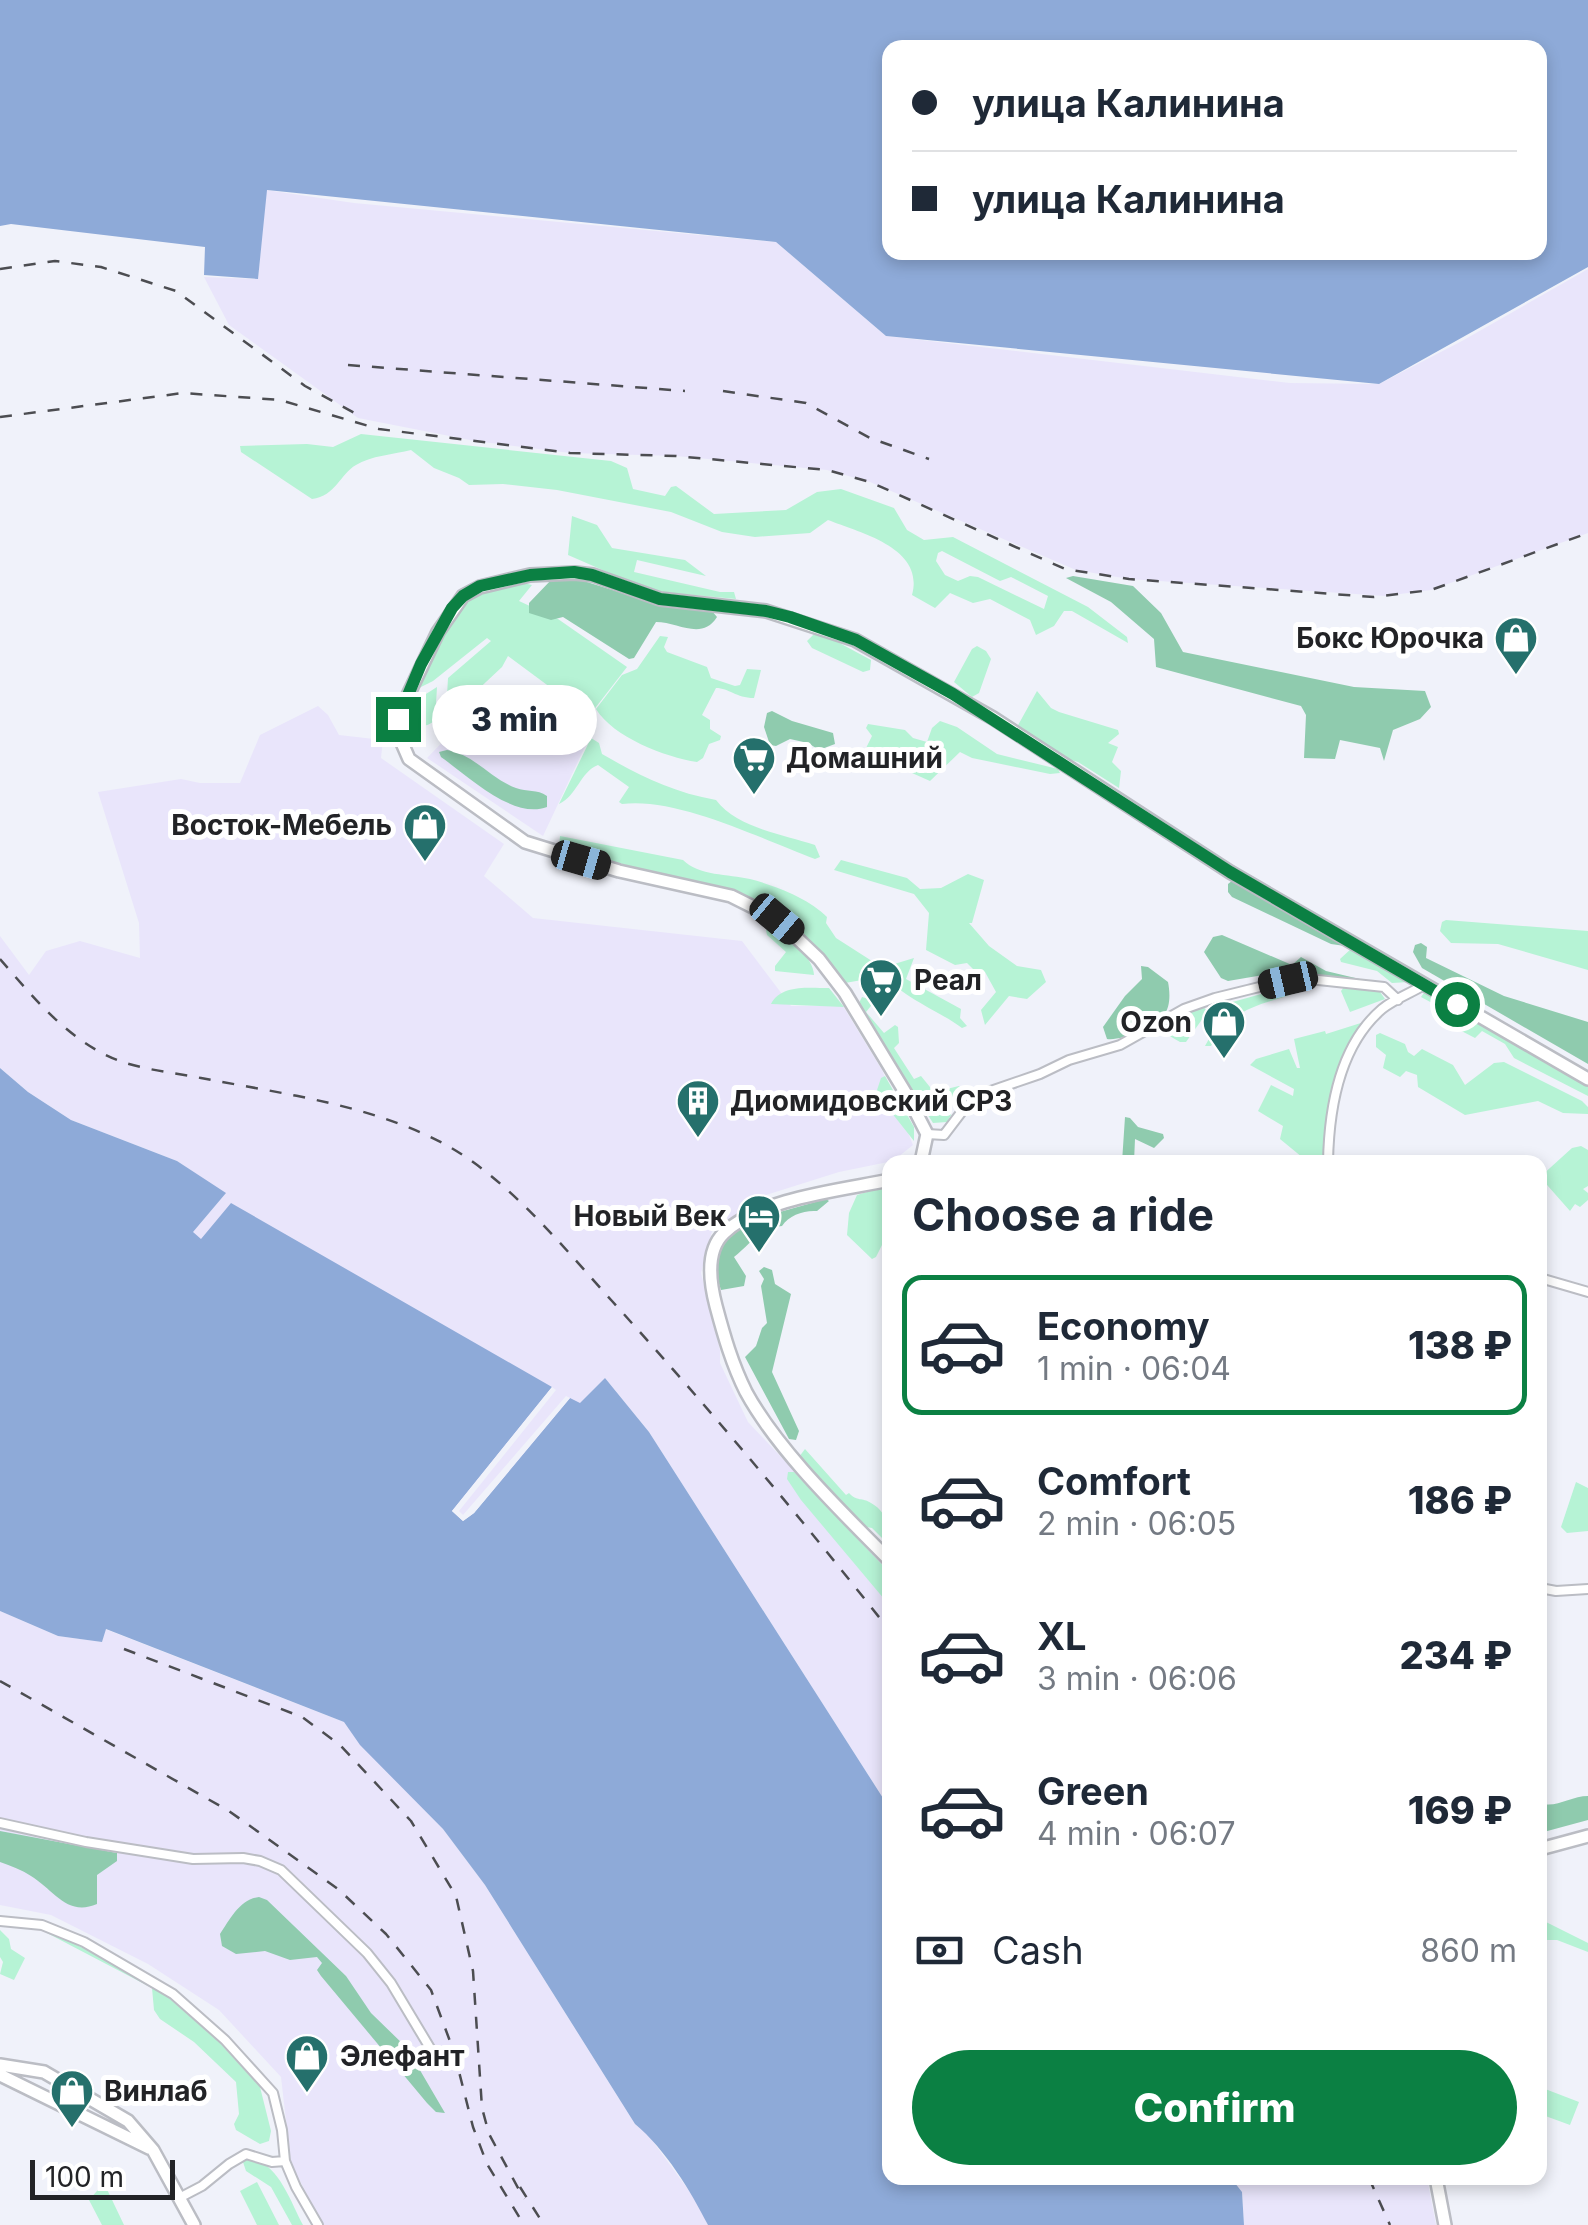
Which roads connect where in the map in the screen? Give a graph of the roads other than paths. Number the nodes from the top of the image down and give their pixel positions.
1 (1424, 984) junction
2 (1398, 1000) junction
3 (1588, 1079) edge
4 (927, 1134) junction
5 (923, 1155) edge
6 (1329, 1155) edge
7 (882, 1182) edge
8 (1547, 1280) edge
9 (1588, 1292) edge
10 (882, 1552) edge
11 (1588, 1589) edge
12 (1547, 1590) edge
13 (0, 1823) edge
14 (1588, 1836) edge
15 (1547, 1847) edge
16 (0, 1920) edge
17 (439, 2063) dead end
18 (0, 2065) edge
19 (0, 2075) edge
20 (153, 2150) junction
21 (285, 2161) junction
22 (1437, 2185) edge
23 (181, 2197) junction
24 (194, 2225) edge
25 (318, 2225) edge
26 (1445, 2225) edge

1 - 2 street
1 - 3 main road
1 - 4 main road
2 - 4 street
2 - 6 street
4 - 5 main road
7 - 10 main road
8 - 9 street
11 - 12 street
13 - 17 street
14 - 15 main road
16 - 21 street
18 - 20 main road
19 - 20 main road
20 - 23 main road
21 - 23 street
21 - 25 street
22 - 26 main road
23 - 24 main road

